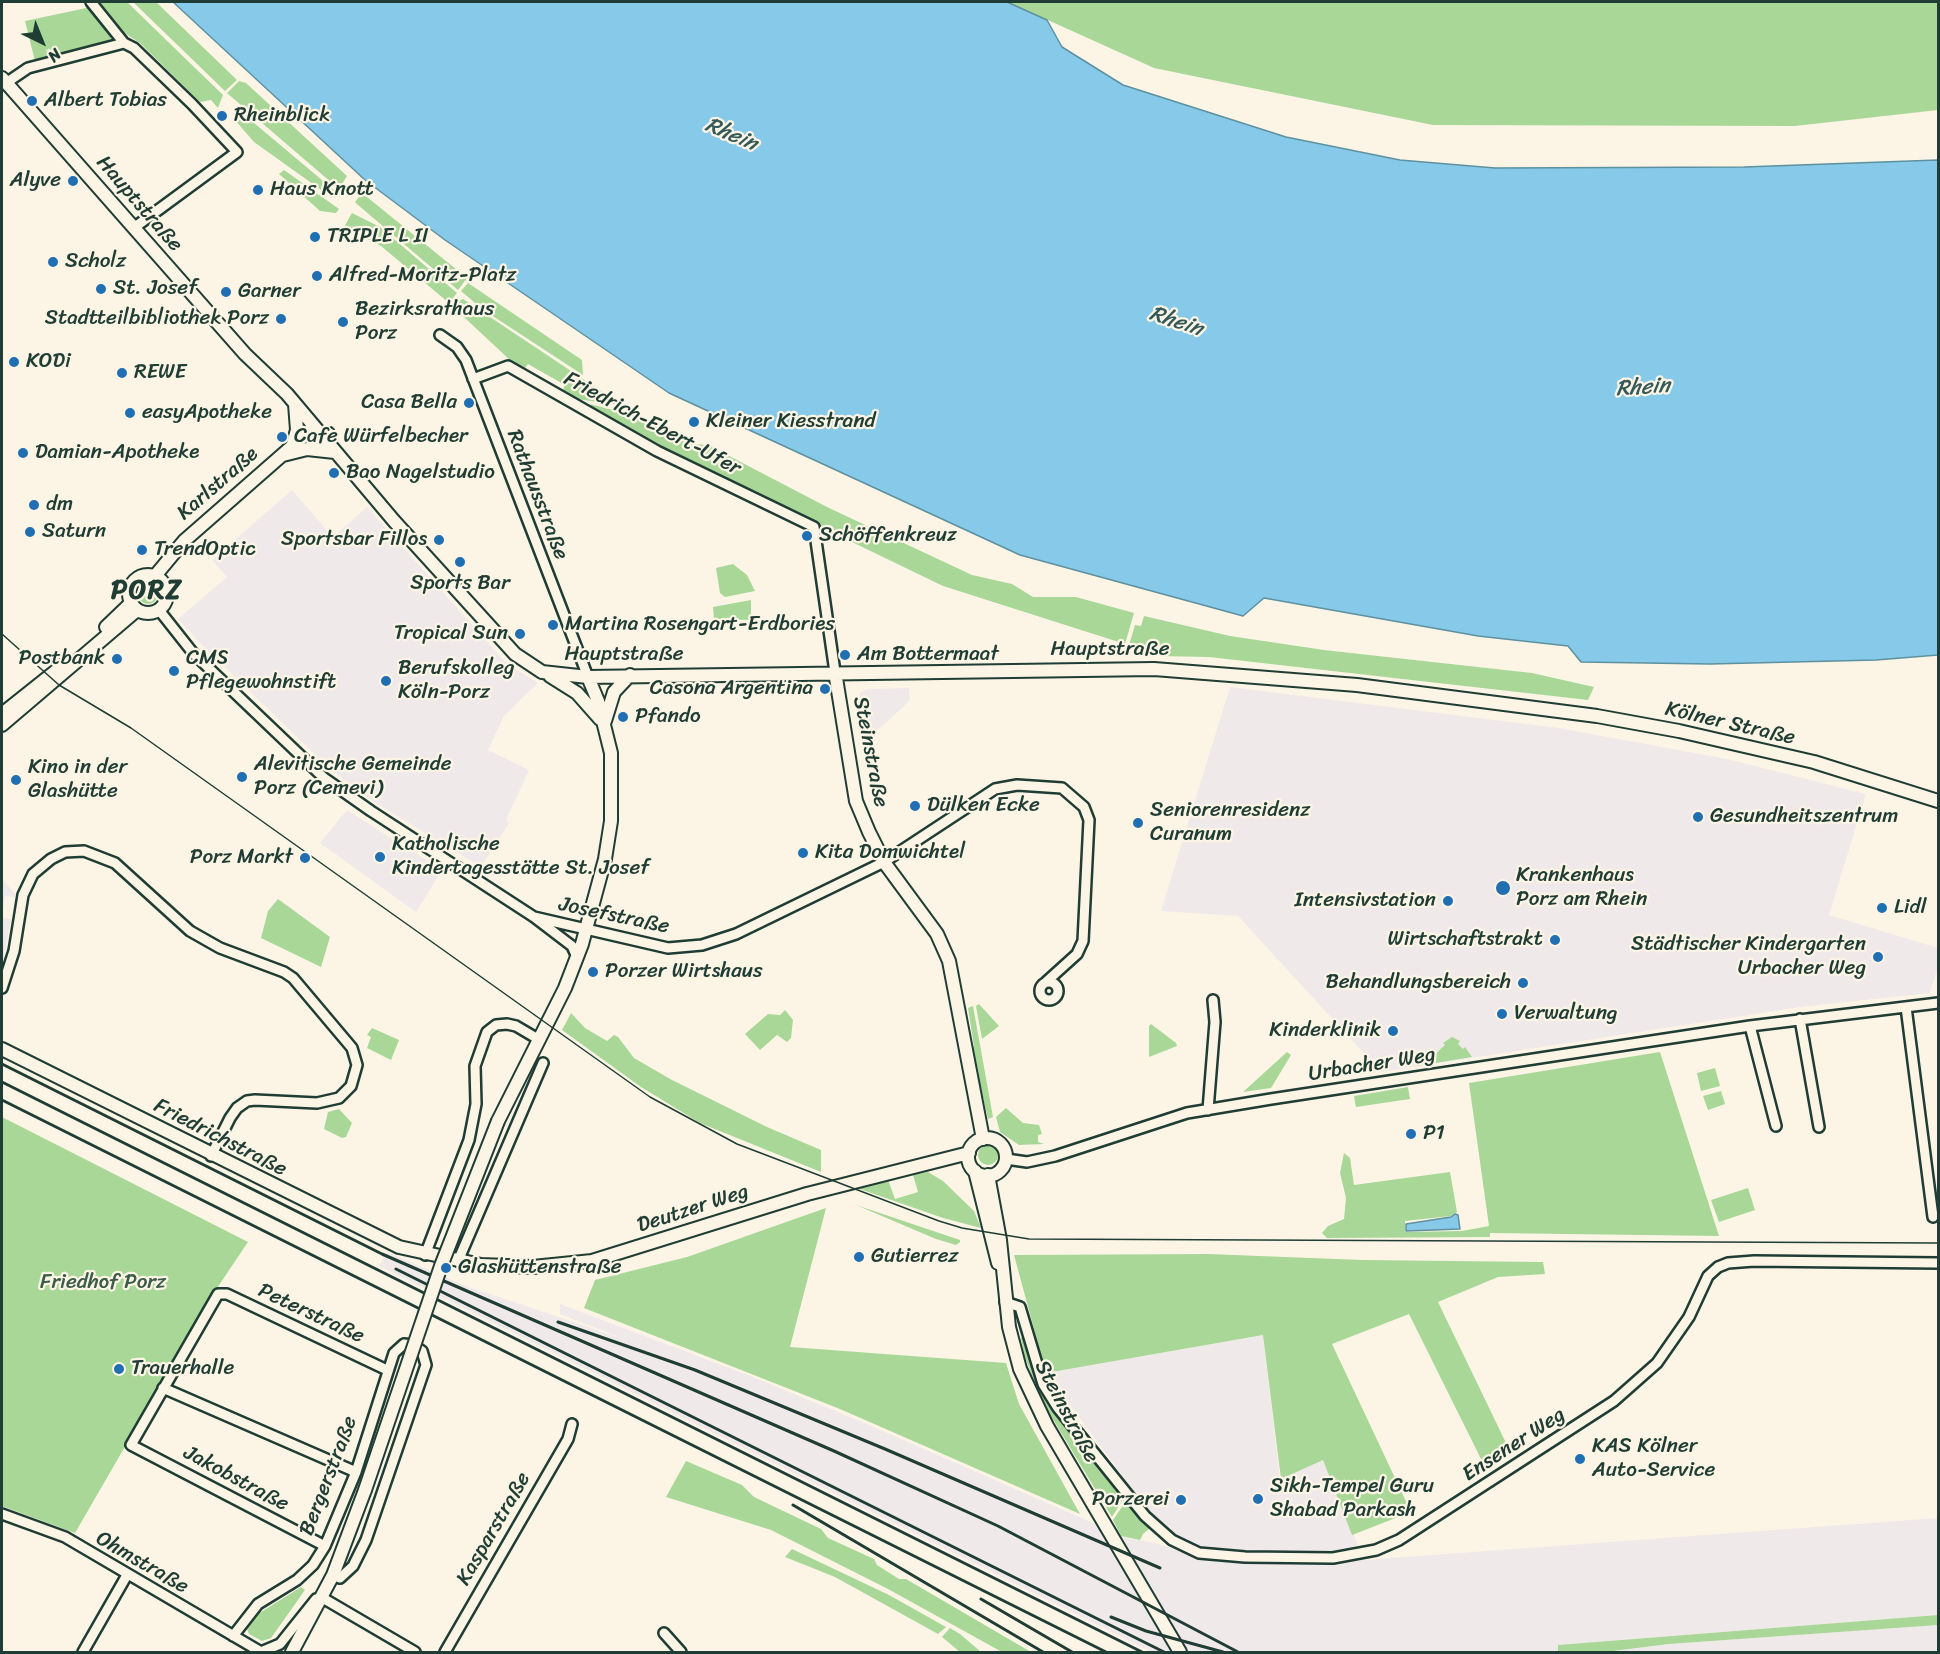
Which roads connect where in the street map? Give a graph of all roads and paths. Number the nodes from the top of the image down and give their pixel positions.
1 (91, 2) edge
2 (124, 43) junction
3 (3, 83) edge
4 (135, 227) junction
5 (440, 335) dead end
6 (473, 379) junction
7 (295, 404) junction
8 (314, 428) junction
9 (293, 444) junction
10 (335, 452) junction
11 (279, 457) junction
12 (814, 527) joint
13 (155, 576) junction
14 (134, 607) junction
15 (159, 610) junction
16 (542, 672) junction
17 (835, 672) junction
18 (630, 675) junction
19 (588, 677) junction
20 (1509, 705) joint
21 (2, 714) edge
22 (2, 725) edge
23 (604, 725) junction
24 (1938, 801) edge
25 (884, 862) junction
26 (534, 917) junction
27 (586, 928) junction
28 (577, 957) junction
29 (1046, 982) dead end
30 (2, 988) edge
31 (1213, 1000) dead end
32 (1938, 1004) edge
33 (1906, 1008) junction
34 (1800, 1019) junction
35 (1750, 1026) junction
36 (538, 1039) junction
37 (2, 1049) edge
38 (543, 1063) dead end
39 (1208, 1110) junction
40 (1776, 1126) dead end
41 (1819, 1127) dead end
42 (983, 1139) junction
43 (969, 1153) junction
44 (211, 1156) junction
45 (1006, 1160) junction
46 (975, 1171) junction
47 (988, 1176) junction
48 (1933, 1217) dead end
49 (425, 1255) junction
50 (458, 1261) junction
51 (1938, 1263) edge
52 (1002, 1272) junction
53 (1005, 1302) junction
54 (387, 1370) junction
55 (163, 1388) junction
56 (572, 1424) dead end
57 (356, 1472) junction
58 (2, 1514) edge
59 (325, 1546) junction
60 (128, 1575) junction
61 (333, 1575) junction
62 (321, 1598) junction
63 (664, 1633) dead end
64 (233, 1636) junction
65 (261, 1652) edge
66 (83, 1653) edge
67 (292, 1653) edge
68 (415, 1653) edge
69 (445, 1653) edge
70 (681, 1653) edge
71 (1180, 1653) edge

1 - 2 street
2 - 3 street
2 - 4 street
3 - 4 main road, Hauptstraße
4 - 7 main road, Hauptstraße
5 - 6 street, Rathausstraße
6 - 12 street, Friedrich-Ebert-Ufer
6 - 19 street, Rathausstraße
7 - 8 main road, Hauptstraße
7 - 9 main road
8 - 9 main road, Karlstraße
8 - 10 main road, Hauptstraße
9 - 11 main road, Karlstraße
10 - 11 main road
10 - 16 main road, Hauptstraße
11 - 13 main road, Karlstraße
12 - 17 street, Steinstraße
13 - 14 main road
13 - 15 main road
14 - 15 main road
14 - 21 main road
14 - 22 main road
15 - 26 street, Josefstraße
16 - 19 main road, Hauptstraße
16 - 23 main road
17 - 18 main road, Hauptstraße
17 - 20 main road, Hauptstraße
17 - 25 main road, Steinstraße
18 - 19 main road, Hauptstraße
18 - 23 main road
19 - 23 main road, Bergerstraße
20 - 24 main road, Kölner Straße
23 - 27 main road, Bergerstraße
25 - 27 street, Josefstraße
25 - 29 street, Josefstraße
25 - 42 main road, Steinstraße
26 - 27 street, Josefstraße
26 - 28 street, Josefstraße
27 - 28 main road, Bergerstraße
28 - 36 main road, Bergerstraße
30 - 44 street
31 - 39 street
32 - 33 street, Urbacher Weg
33 - 34 street, Urbacher Weg
33 - 48 street
34 - 35 street, Urbacher Weg
34 - 41 street
35 - 39 street, Urbacher Weg
35 - 40 street
36 - 49 street
36 - 61 main road, Bergerstraße, bridge
37 - 44 main road, Friedrichstraße
38 - 50 street
39 - 45 street, Urbacher Weg
42 - 43 main road
42 - 45 main road
43 - 46 main road
43 - 50 main road, Deutzer Weg
44 - 49 main road, Friedrichstraße
45 - 47 main road
46 - 47 main road
46 - 52 main road, Steinstraße
47 - 52 main road, Steinstraße
49 - 50 main road, Deutzer Weg
51 - 53 street, Ensener Weg
52 - 53 main road, Steinstraße
53 - 71 main road, Steinstraße
54 - 55 street, Peterstraße
54 - 57 street, Bergerstraße
54 - 61 street, Bergerstraße
55 - 57 street
55 - 59 street, Jakobstraße
56 - 69 street, Kasparstraße
57 - 59 street, Bergerstraße
58 - 60 street, Ohmstraße
59 - 64 street, Bergerstraße
60 - 64 street, Ohmstraße
60 - 66 street
61 - 62 main road, Bergerstraße
61 - 65 street, Bergerstraße
62 - 67 main road, Bergerstraße
62 - 68 street
63 - 70 street
64 - 65 street, Ohmstraße

